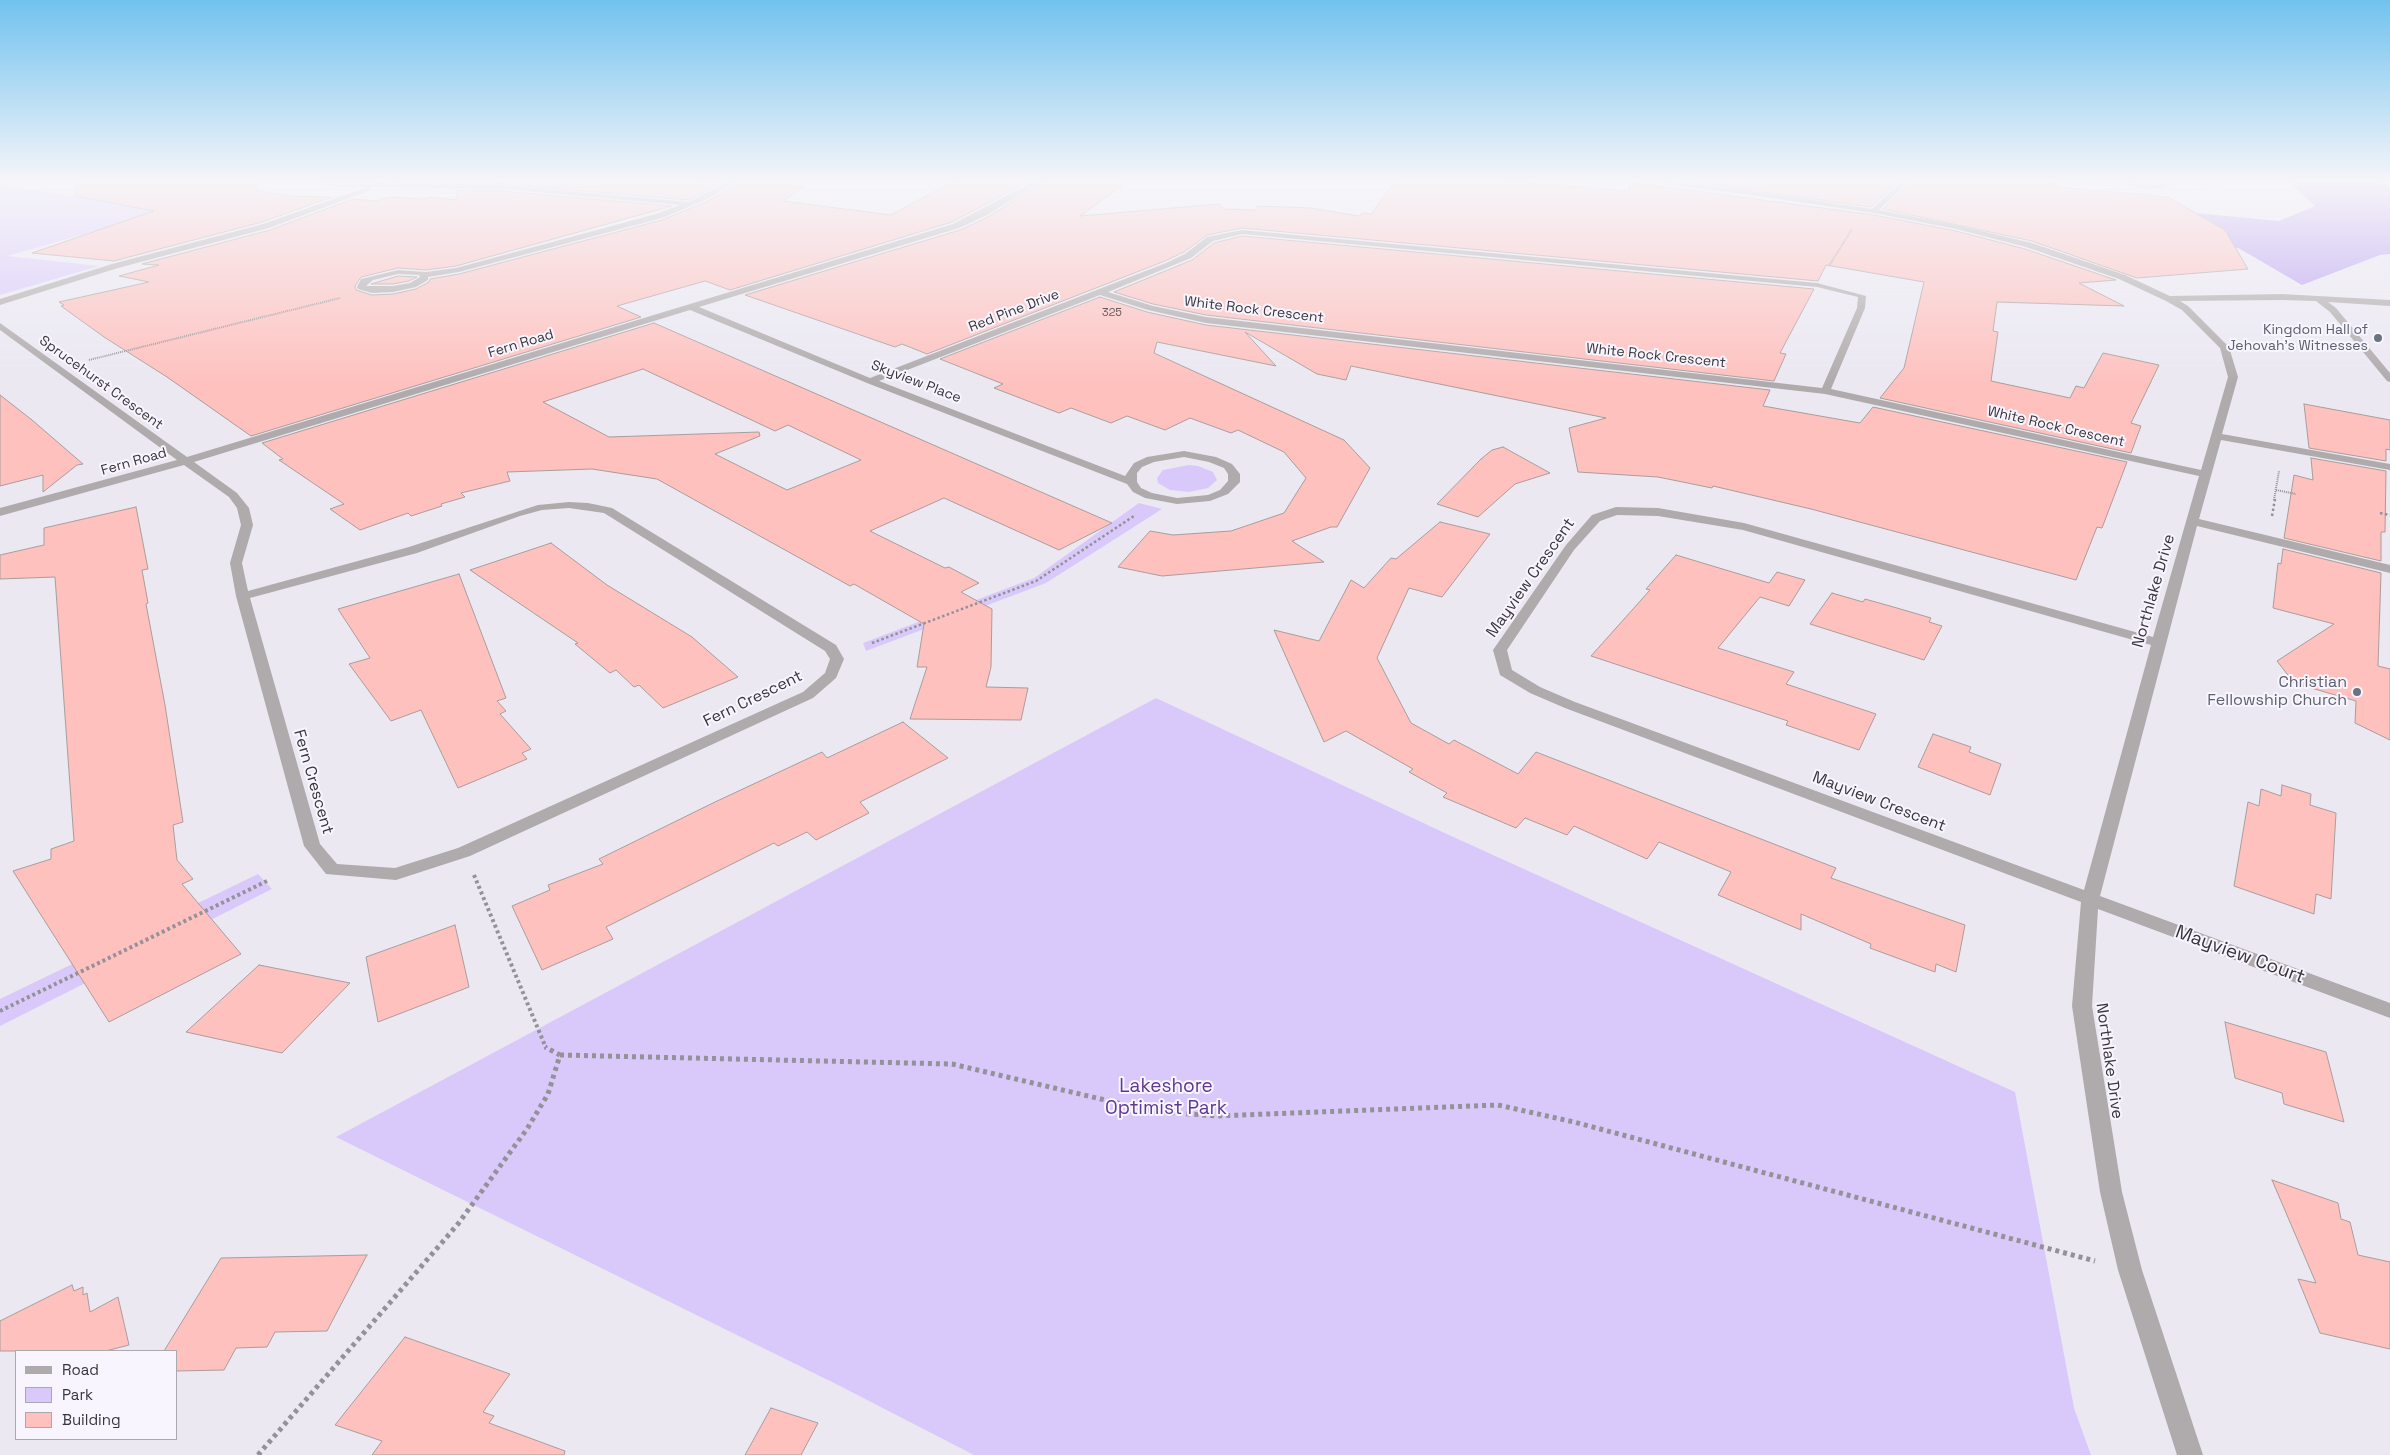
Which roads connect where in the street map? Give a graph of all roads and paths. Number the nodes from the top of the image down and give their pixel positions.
1 (183, 248) edge
2 (541, 248) edge
3 (884, 248) edge
4 (1198, 248) edge
5 (1411, 248) edge
6 (1840, 248) edge
7 (2041, 248) edge
8 (425, 276) junction
9 (1817, 286) junction
10 (372, 290) junction
11 (1100, 292) junction
12 (2317, 298) junction
13 (2169, 299) junction
14 (0, 302) edge
15 (2390, 304) edge
16 (691, 307) junction
17 (0, 326) edge
18 (57, 368) junction
19 (2386, 369) edge
20 (2390, 379) edge
21 (870, 381) junction
22 (1825, 391) junction
23 (2216, 436) junction
24 (185, 461) junction
25 (2280, 463) dead end
26 (2390, 467) edge
27 (2205, 474) junction
28 (1131, 482) junction
29 (2276, 490) junction
30 (2296, 494) dead end
31 (1159, 499) junction
32 (0, 512) edge
33 (2380, 513) dead end
34 (2390, 515) edge
35 (2192, 521) junction
36 (2271, 522) dead end
37 (2390, 569) edge
38 (243, 596) junction
39 (872, 643) dead end
40 (2158, 643) junction
41 (464, 852) junction
42 (267, 881) dead end
43 (2090, 900) junction
44 (0, 1011) edge
45 (2390, 1011) edge
46 (560, 1055) junction
47 (2130, 1270) junction
48 (258, 1455) edge
49 (2190, 1455) edge

1 - 14 street
2 - 8 street
3 - 16 street, Fern Road
4 - 11 street, Red Pine Drive
5 - 9 street, Red Pine Drive
6 - 9 path
7 - 13 street, Northlake Drive
8 - 10 street
8 - 10 street
9 - 22 street, Red Pine Drive
10 - 18 path
11 - 21 street, Red Pine Drive
11 - 22 street, White Rock Crescent
12 - 13 street
12 - 15 street
12 - 19 street
13 - 23 street, Northlake Drive
16 - 21 street, Skyview Place
16 - 24 street, Fern Road
17 - 18 street, Sprucehurst Crescent
18 - 24 street, Sprucehurst Crescent
19 - 20 street
21 - 28 street, Skyview Place
22 - 27 street, White Rock Crescent
23 - 26 street
23 - 27 street, Northlake Drive
24 - 32 street, Fern Road
24 - 38 street, Fern Crescent
25 - 29 path
27 - 35 street, Northlake Drive
28 - 31 street, Skyview Place
28 - 31 street, Skyview Place
29 - 30 path
29 - 36 path
31 - 39 path
33 - 34 path
35 - 37 street
35 - 40 street, Northlake Drive
38 - 41 street, Fern Crescent
38 - 41 street, Fern Crescent
40 - 43 street, Northlake Drive
40 - 43 street, Mayview Crescent
41 - 46 path
42 - 44 path
43 - 45 street, Mayview Court
43 - 47 street, Northlake Drive
46 - 47 path
46 - 48 path
47 - 49 street, Northlake Drive

